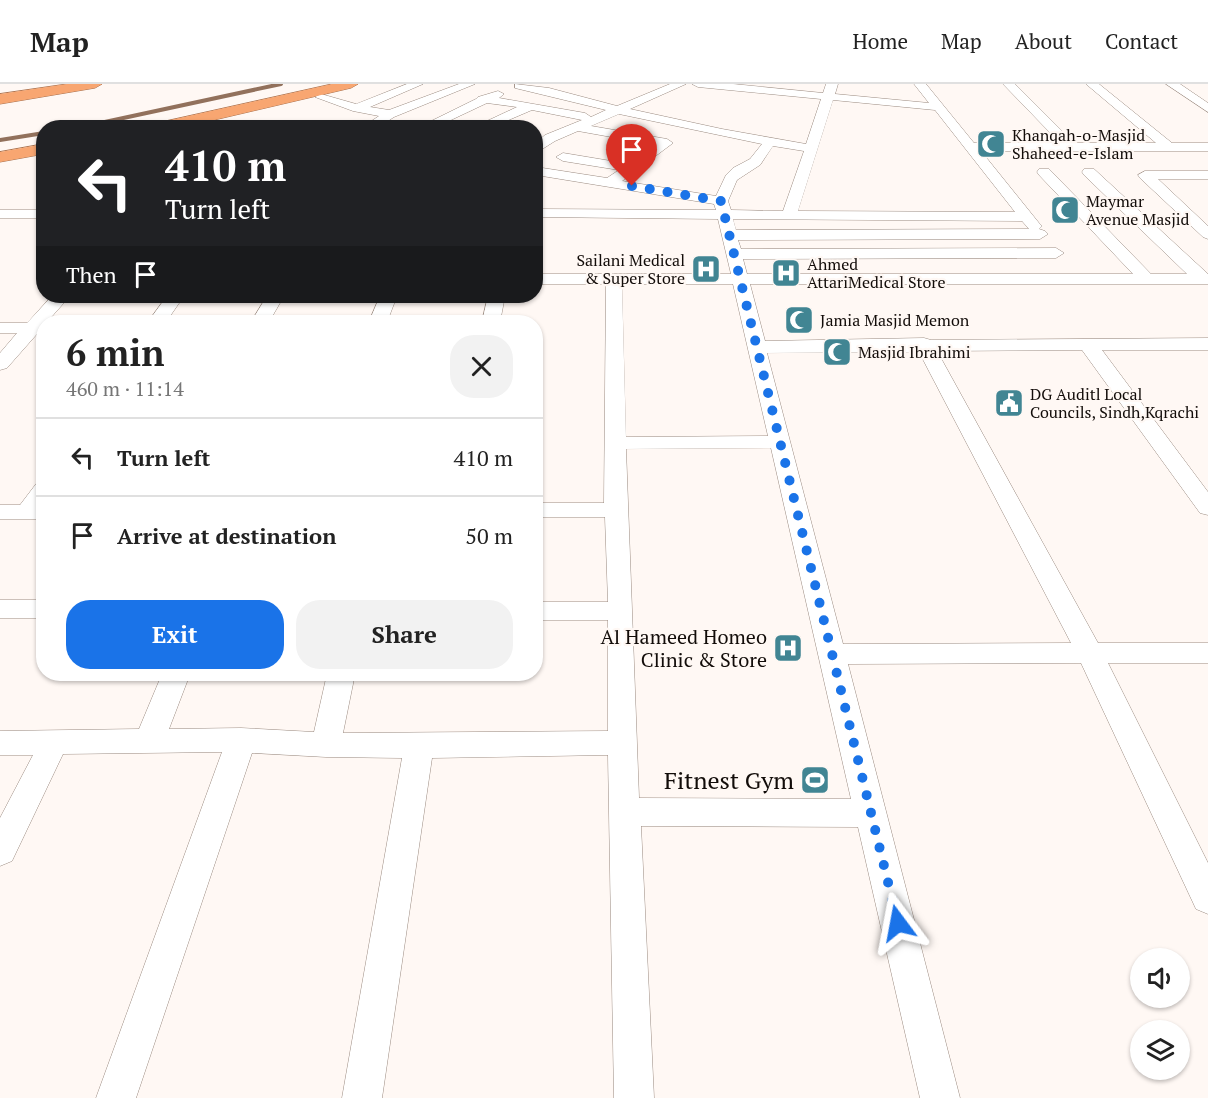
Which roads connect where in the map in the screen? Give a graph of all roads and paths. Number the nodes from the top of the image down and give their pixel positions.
1 (95, 84) edge
2 (351, 84) edge
3 (417, 84) edge
4 (470, 84) edge
5 (576, 84) edge
6 (680, 84) edge
7 (698, 84) edge
8 (1009, 84) edge
9 (1092, 84) edge
10 (1172, 84) edge
11 (521, 85) edge
12 (923, 88) edge
13 (666, 90) junction
14 (905, 90) dead end
15 (830, 92) edge
16 (557, 93) junction
17 (321, 97) dead end
18 (0, 99) edge
19 (482, 99) junction
20 (531, 106) junction
21 (937, 107) junction
22 (357, 108) junction
23 (1208, 108) edge
24 (618, 110) junction
25 (390, 114) junction
26 (595, 119) junction
27 (192, 120) edge
28 (380, 120) edge
29 (438, 120) edge
30 (496, 120) edge
31 (578, 127) junction
32 (543, 137) edge
33 (550, 138) junction
34 (573, 141) dead end
35 (770, 142) junction
36 (543, 144) edge
37 (969, 147) junction
38 (1071, 147) junction
39 (1169, 147) junction
40 (1208, 147) edge
41 (810, 148) junction
42 (36, 150) edge
43 (629, 150) dead end
44 (543, 152) edge
45 (651, 154) junction
46 (0, 157) edge
47 (631, 168) junction
48 (543, 172) edge
49 (1089, 172) dead end
50 (560, 175) junction
51 (1208, 175) edge
52 (610, 183) junction
53 (1101, 183) junction
54 (1071, 200) junction
55 (558, 203) junction
56 (723, 207) junction
57 (543, 210) edge
58 (1112, 210) junction
59 (790, 213) junction
60 (0, 214) edge
61 (36, 214) edge
62 (1085, 214) junction
63 (1026, 217) junction
64 (1150, 230) junction
65 (1101, 231) junction
66 (814, 234) junction
67 (889, 234) junction
68 (957, 234) junction
69 (1040, 234) junction
70 (1208, 234) edge
71 (732, 244) junction
72 (970, 253) junction
73 (1056, 253) junction
74 (823, 254) junction
75 (900, 254) junction
76 (614, 278) junction
77 (543, 279) edge
78 (1077, 279) junction
79 (1147, 279) junction
80 (1205, 279) edge
81 (741, 280) junction
82 (54, 303) edge
83 (43, 315) edge
84 (36, 323) edge
85 (0, 328) edge
86 (31, 328) junction
87 (924, 344) junction
88 (1208, 344) edge
89 (1088, 345) junction
90 (757, 347) junction
91 (0, 364) edge
92 (781, 442) junction
93 (614, 443) junction
94 (1208, 508) edge
95 (543, 510) edge
96 (616, 510) junction
97 (0, 512) edge
98 (35, 512) edge
99 (0, 609) edge
100 (36, 609) edge
101 (543, 611) edge
102 (621, 611) junction
103 (1208, 653) edge
104 (833, 654) junction
105 (1089, 654) junction
106 (173, 681) edge
107 (340, 681) edge
108 (241, 740) junction
109 (149, 741) junction
110 (0, 743) edge
111 (54, 743) junction
112 (622, 743) junction
113 (326, 745) junction
114 (419, 746) junction
115 (624, 812) junction
116 (871, 813) junction
117 (0, 851) edge
118 (1208, 898) edge
119 (116, 1098) edge
120 (362, 1098) edge
121 (634, 1098) edge
122 (940, 1098) edge

1 - 18 highway
2 - 27 highway
3 - 22 street
4 - 25 street
5 - 16 street
6 - 13 street
7 - 15 street
8 - 38 street
9 - 39 street
10 - 23 street
11 - 16 street
11 - 19 street
12 - 14 street
12 - 21 street
13 - 15 street
13 - 24 street
15 - 21 street
15 - 41 street
16 - 24 street
17 - 22 street
19 - 20 street
19 - 29 street
20 - 26 street
20 - 30 street
21 - 37 street
22 - 25 street
24 - 26 street
24 - 35 street
25 - 28 street
26 - 31 street
31 - 33 street
31 - 45 street
32 - 33 street
33 - 34 street
33 - 36 street
35 - 41 street
35 - 56 street
37 - 38 street
37 - 63 street
38 - 39 street
39 - 40 street
41 - 59 street
42 - 46 highway
43 - 45 street
44 - 47 street
45 - 47 street
47 - 52 street
48 - 50 street
49 - 53 street
50 - 52 street
50 - 55 street
51 - 70 street
52 - 56 street
53 - 54 street
53 - 58 street
54 - 58 street
54 - 62 street
55 - 56 street
55 - 57 street
56 - 59 street
56 - 71 street
58 - 62 street
58 - 64 street
59 - 63 street
60 - 61 street
62 - 65 street
63 - 69 street
64 - 65 street
64 - 80 street
65 - 79 street
66 - 67 street
66 - 71 street
66 - 74 street
67 - 68 street
67 - 75 street
68 - 69 street
68 - 72 street
69 - 73 street
71 - 74 street
71 - 81 street
72 - 73 street
72 - 75 street
73 - 78 street
74 - 75 street
76 - 77 street
76 - 81 street
76 - 93 street
78 - 79 street
78 - 81 street
79 - 80 street
81 - 90 street
82 - 83 street
84 - 86 street
85 - 86 street
86 - 91 street
87 - 89 street
87 - 90 street
87 - 105 street
88 - 89 street
89 - 94 street
90 - 92 street
92 - 93 street
92 - 104 street
93 - 96 street
95 - 96 street
96 - 102 street
97 - 98 street
99 - 100 street
101 - 102 street
102 - 112 street
103 - 105 street
104 - 105 street
104 - 116 street
105 - 118 street
106 - 109 street
107 - 113 street
108 - 109 street
108 - 113 street
108 - 119 street
109 - 111 street
110 - 111 street
111 - 117 street
112 - 114 street
112 - 115 street
113 - 114 street
114 - 120 street
115 - 116 street
115 - 121 street
116 - 122 street

